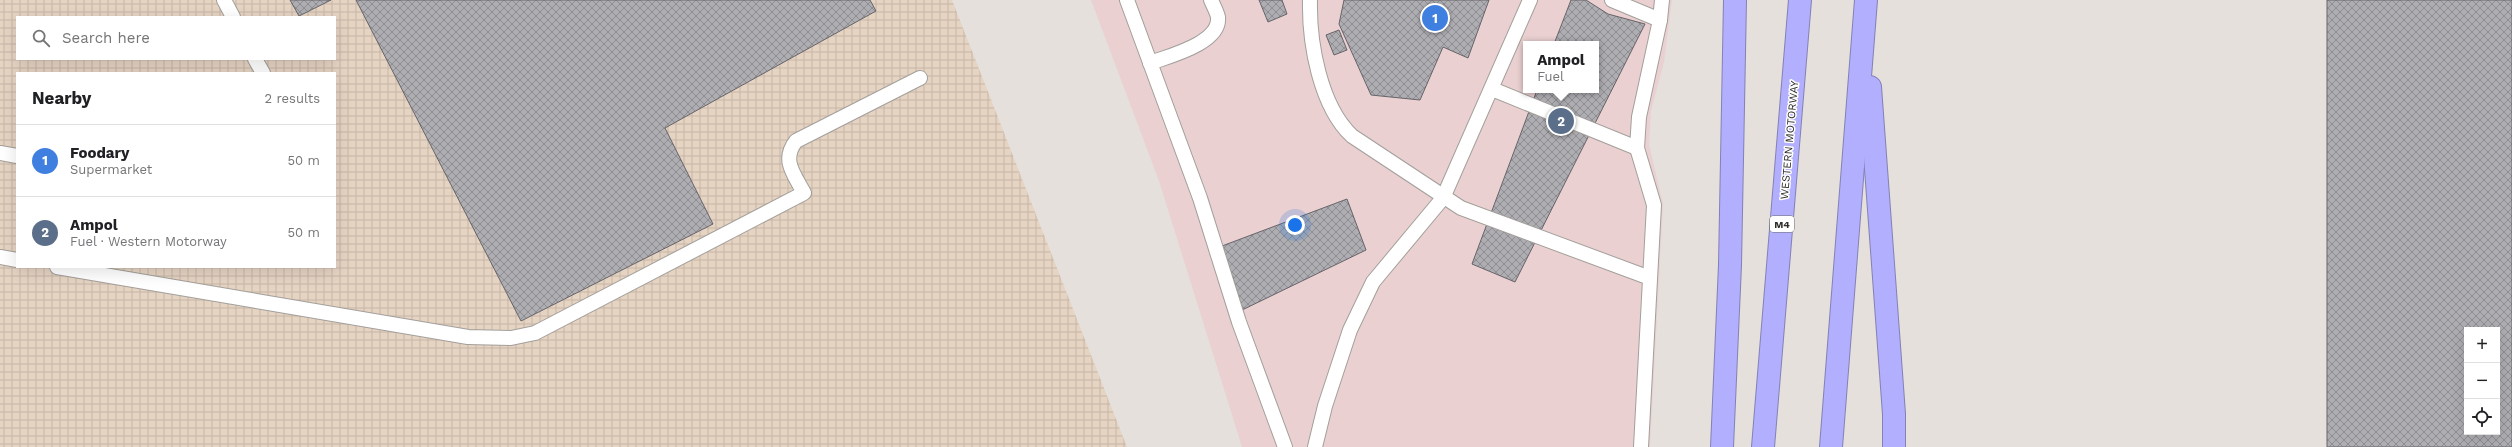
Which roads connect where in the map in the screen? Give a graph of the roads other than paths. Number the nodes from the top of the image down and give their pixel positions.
1 (224, 0) edge
2 (1127, 0) edge
3 (1211, 0) edge
4 (1310, 0) edge
5 (1530, 0) edge
6 (1612, 0) edge
7 (1662, 0) edge
8 (1735, 0) edge
9 (1800, 0) edge
10 (1866, 8) edge
11 (232, 16) edge
12 (1660, 20) junction
13 (256, 60) edge
14 (1150, 64) junction
15 (262, 72) edge
16 (920, 78) dead end
17 (1492, 88) junction
18 (1637, 148) junction
19 (0, 153) edge
20 (16, 156) edge
21 (1443, 198) junction
22 (0, 257) edge
23 (16, 260) edge
24 (63, 268) edge
25 (1650, 278) junction
26 (1285, 447) edge
27 (1315, 447) edge
28 (1641, 447) edge
29 (1722, 447) edge
30 (1763, 447) edge
31 (1831, 447) edge
32 (1894, 447) edge

1 - 11 lane
2 - 14 lane
3 - 14 lane
4 - 21 lane
5 - 17 lane
6 - 12 lane
7 - 12 lane
8 - 29 highway
9 - 30 highway, WESTERN MOTORWAY / M4
10 - 31 highway
10 - 32 highway
12 - 18 lane
13 - 15 lane
14 - 26 lane
16 - 24 lane
17 - 18 lane
17 - 21 lane
18 - 25 lane
19 - 20 lane
21 - 25 lane
21 - 27 lane
22 - 23 lane
25 - 28 lane

